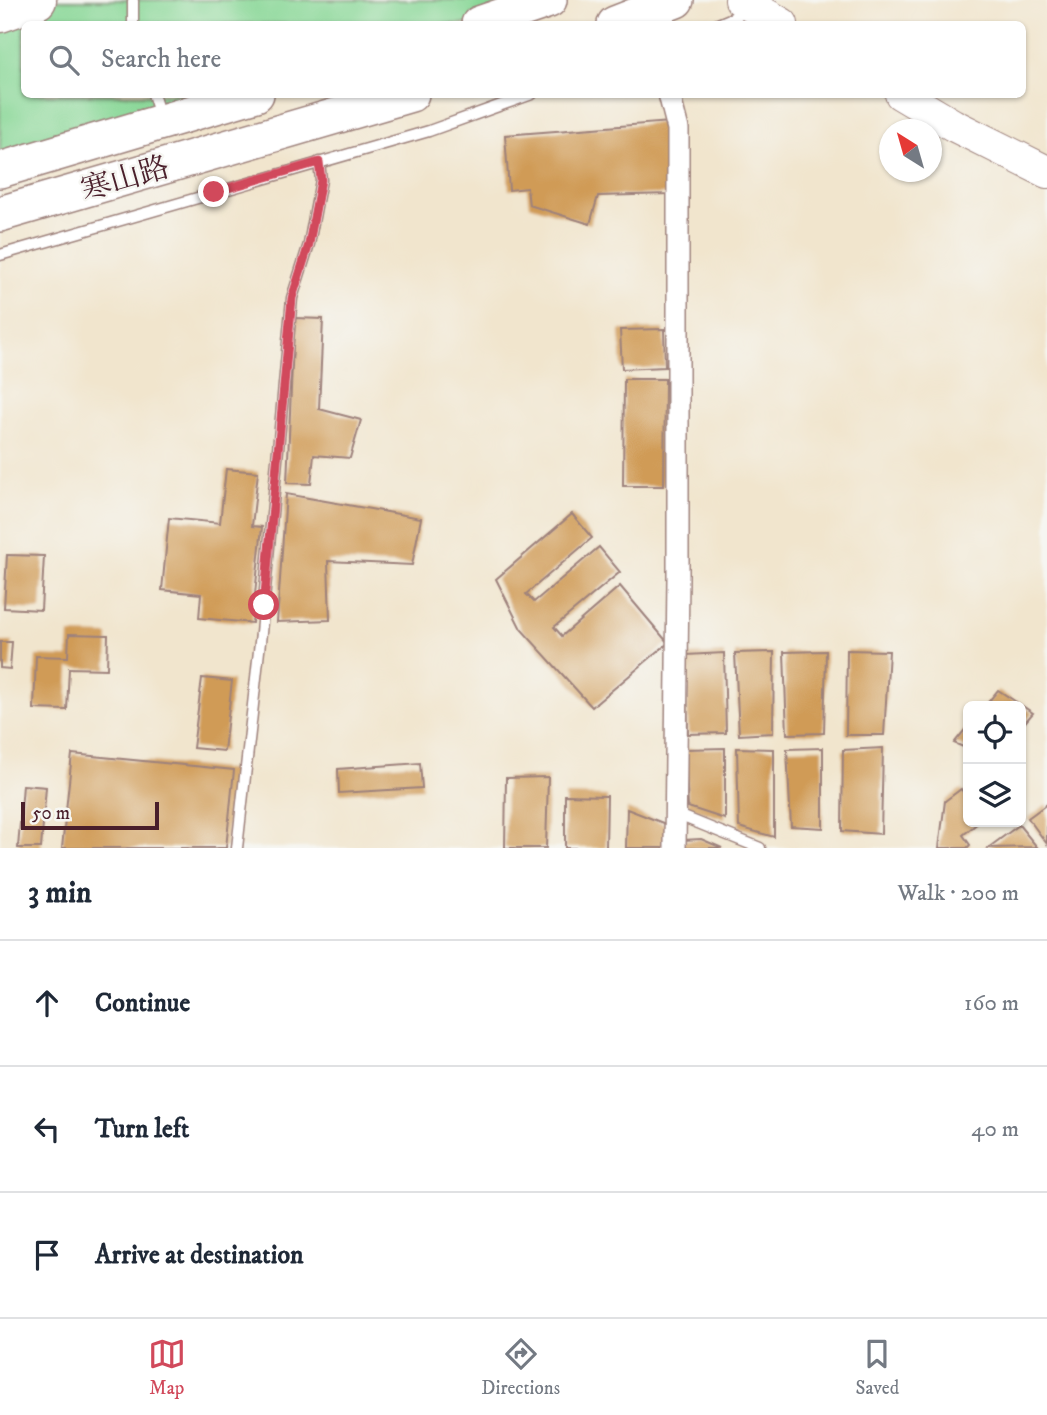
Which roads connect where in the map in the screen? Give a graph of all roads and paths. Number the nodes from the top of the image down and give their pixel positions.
1 (37, 0) edge
2 (549, 0) edge
3 (676, 0) edge
4 (133, 1) edge
5 (756, 3) edge
6 (0, 13) edge
7 (133, 21) edge
8 (488, 21) edge
9 (635, 21) edge
10 (723, 21) edge
11 (778, 21) edge
12 (228, 98) edge
13 (397, 98) edge
14 (521, 98) edge
15 (670, 98) edge
16 (908, 98) edge
17 (157, 108) edge
18 (319, 162) junction
19 (0, 170) edge
20 (1047, 173) edge
21 (0, 215) edge
22 (0, 256) edge
23 (676, 814) junction
24 (237, 848) edge
25 (675, 848) edge
26 (760, 848) edge

1 - 6 highway
2 - 8 main road
3 - 9 main road
4 - 7 lane
5 - 10 lane
5 - 11 main road
12 - 17 main road, 寒山路
13 - 21 main road, 寒山路
14 - 18 lane
15 - 23 street
16 - 20 main road
17 - 19 main road, 寒山路
18 - 22 lane
18 - 24 lane
23 - 25 street
23 - 26 lane

